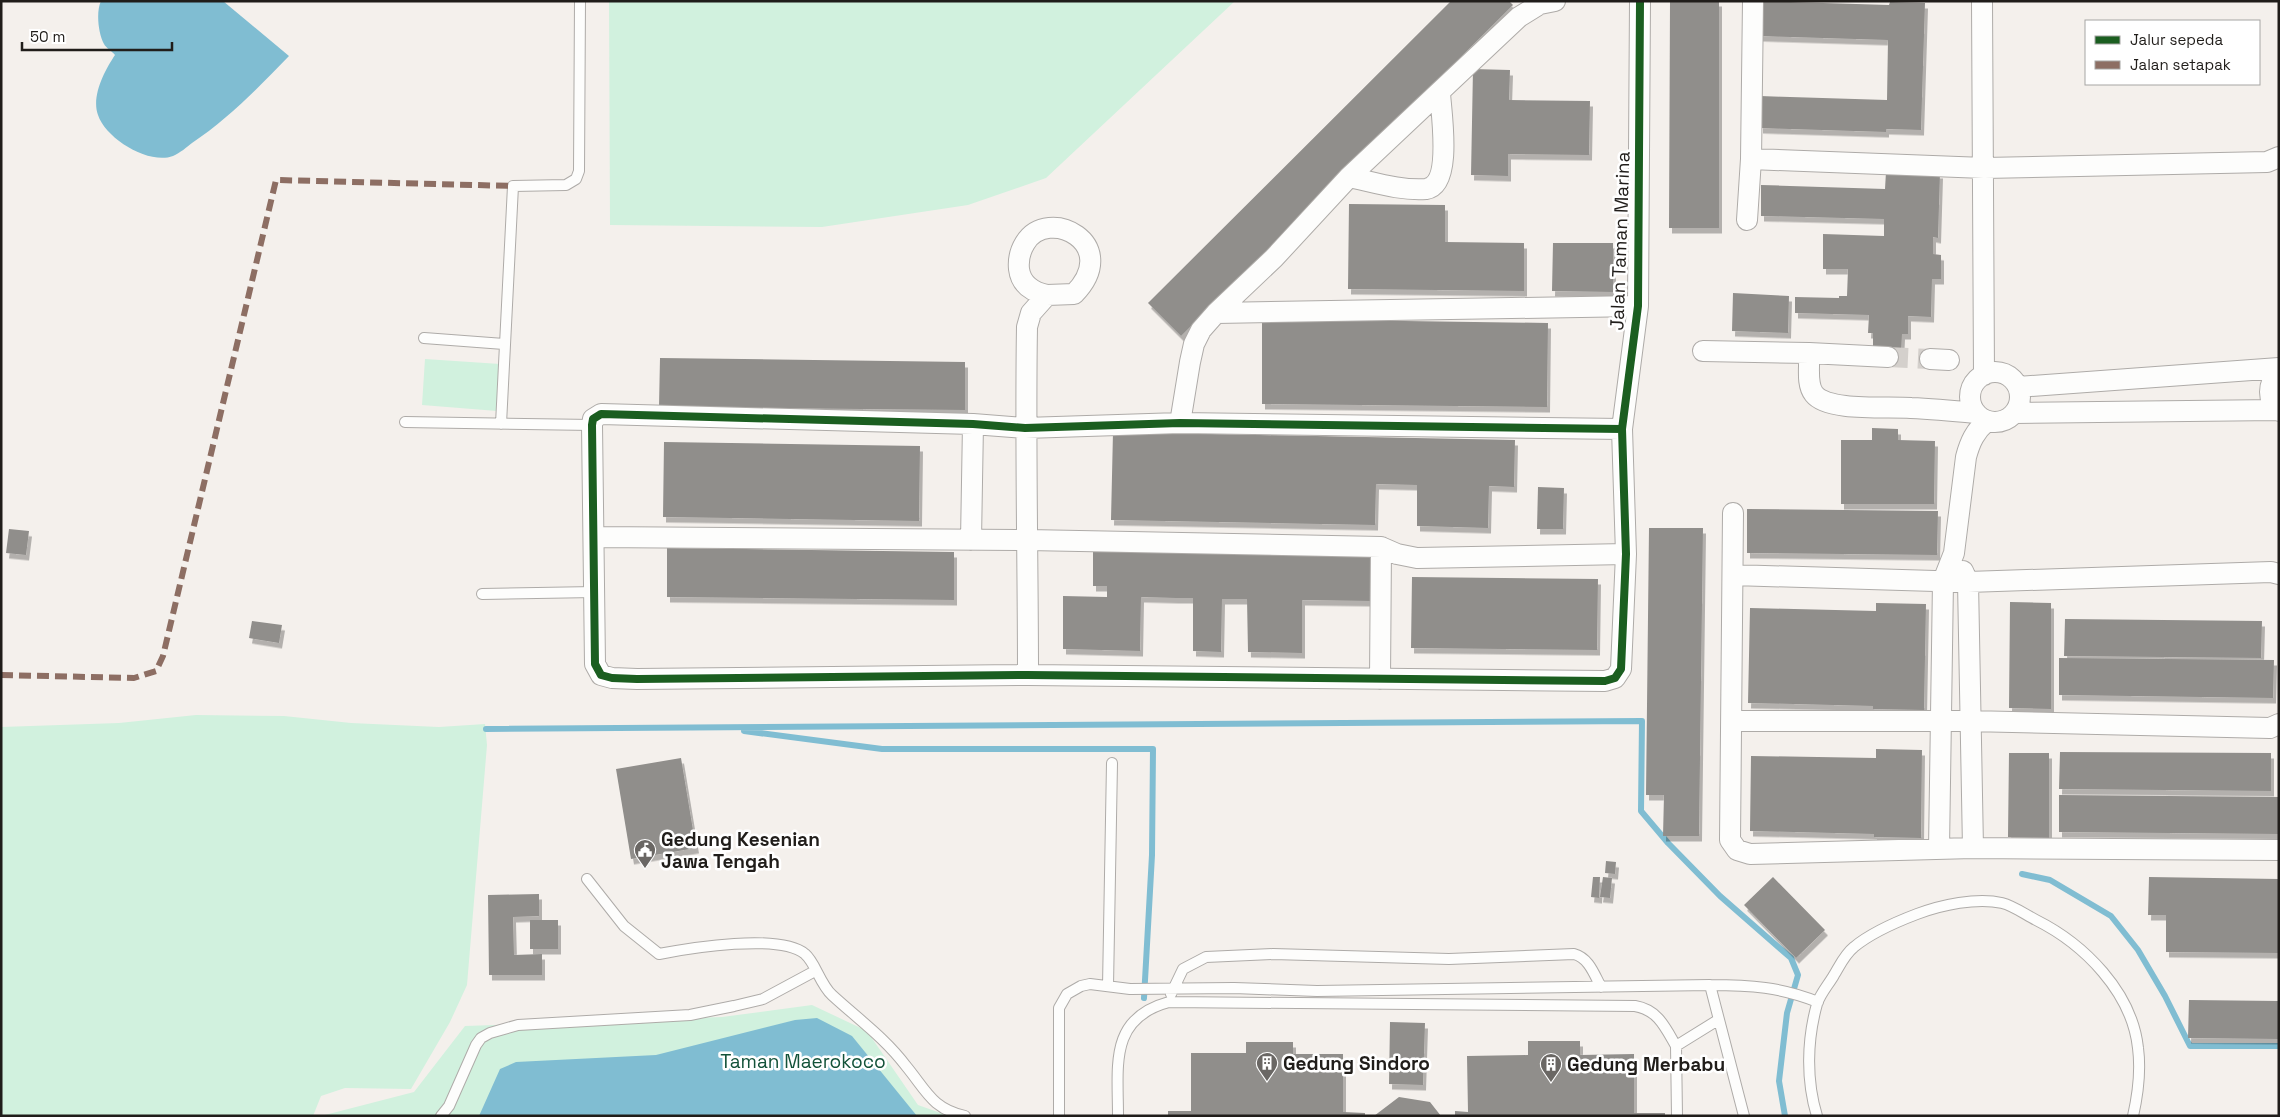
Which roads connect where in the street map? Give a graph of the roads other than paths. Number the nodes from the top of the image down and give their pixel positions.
1 (580, 1) edge
2 (1555, 1) edge
3 (1640, 1) edge
4 (1753, 1) edge
5 (1982, 1) edge
6 (1440, 92) junction
7 (2279, 157) edge
8 (1751, 159) junction
9 (1984, 168) junction
10 (1350, 177) junction
11 (1747, 220) dead end
12 (1047, 295) dead end
13 (1638, 306) junction
14 (1216, 313) junction
15 (424, 338) dead end
16 (504, 344) junction
17 (1703, 351) dead end
18 (1810, 353) junction
19 (1888, 357) tunnel mouth
20 (1930, 359) tunnel mouth
21 (1949, 360) dead end
22 (2279, 368) edge
23 (2279, 372) edge
24 (1984, 375) junction
25 (2018, 387) junction
26 (2278, 411) edge
27 (2015, 412) junction
28 (1982, 417) junction
29 (405, 422) dead end
30 (1180, 422) junction
31 (500, 424) junction
32 (973, 424) junction
33 (592, 425) junction
34 (1025, 428) junction
35 (1622, 429) junction
36 (1733, 513) dead end
37 (595, 537) junction
38 (971, 540) junction
39 (1028, 540) junction
40 (1381, 547) junction
41 (1626, 554) junction
42 (1954, 554) junction
43 (2279, 574) edge
44 (1733, 575) junction
45 (1943, 581) junction
46 (1968, 582) junction
47 (595, 592) junction
48 (482, 594) dead end
49 (1028, 675) junction
50 (1380, 679) junction
51 (1732, 721) junction
52 (1940, 721) junction
53 (1969, 721) junction
54 (2279, 724) edge
55 (1112, 763) dead end
56 (1973, 848) junction
57 (1938, 849) junction
58 (2279, 850) edge
59 (587, 879) dead end
60 (815, 971) junction
61 (1710, 985) junction
62 (1108, 986) junction
63 (1601, 987) junction
64 (1172, 990) junction
65 (1169, 1002) junction
66 (1818, 1002) junction
67 (1718, 1020) junction
68 (1676, 1046) junction
69 (441, 1116) edge
70 (965, 1116) edge
71 (1059, 1116) edge
72 (1118, 1116) edge
73 (1677, 1116) edge
74 (1744, 1116) edge
75 (1817, 1116) edge
76 (2133, 1116) edge

1 - 16 lane
2 - 6 street
3 - 13 street, Jalan Taman Marina
4 - 8 street
5 - 9 street
6 - 10 street
6 - 10 street
7 - 9 street
8 - 9 street
8 - 11 street
9 - 24 street
10 - 14 street
12 - 34 street
13 - 14 street
13 - 35 street, Jalan Taman Marina
14 - 30 street
15 - 16 lane
16 - 31 lane
17 - 18 street
18 - 19 street
18 - 28 street
20 - 21 street
22 - 25 street
23 - 26 street
24 - 25 street
24 - 28 street
25 - 27 street
26 - 27 street
27 - 28 street
28 - 42 street
29 - 31 lane
30 - 34 street
30 - 35 street
31 - 33 lane
32 - 33 street
32 - 34 street
32 - 38 street
33 - 37 street
34 - 39 street
35 - 41 street, Jalan Taman Marina
36 - 44 street
37 - 38 street
37 - 47 street
38 - 39 street
39 - 40 street
39 - 49 street
40 - 41 street
40 - 50 street
41 - 50 street, Jalan Taman Marina
42 - 45 street
42 - 46 street
43 - 46 street
44 - 45 street
44 - 51 street
45 - 46 street
45 - 52 street
46 - 53 street
47 - 48 lane
47 - 49 street
49 - 50 street
51 - 52 street
51 - 57 street
52 - 53 street
52 - 57 street
53 - 54 street
53 - 56 street
55 - 62 lane
56 - 57 street
56 - 58 street
59 - 60 lane
60 - 69 lane
60 - 70 lane
61 - 63 lane
61 - 66 lane
61 - 67 lane
62 - 64 lane
62 - 71 lane
63 - 64 lane
63 - 64 lane
64 - 65 lane
65 - 68 lane
65 - 72 lane
66 - 75 lane
66 - 76 lane
67 - 68 lane
67 - 74 lane
68 - 73 lane

